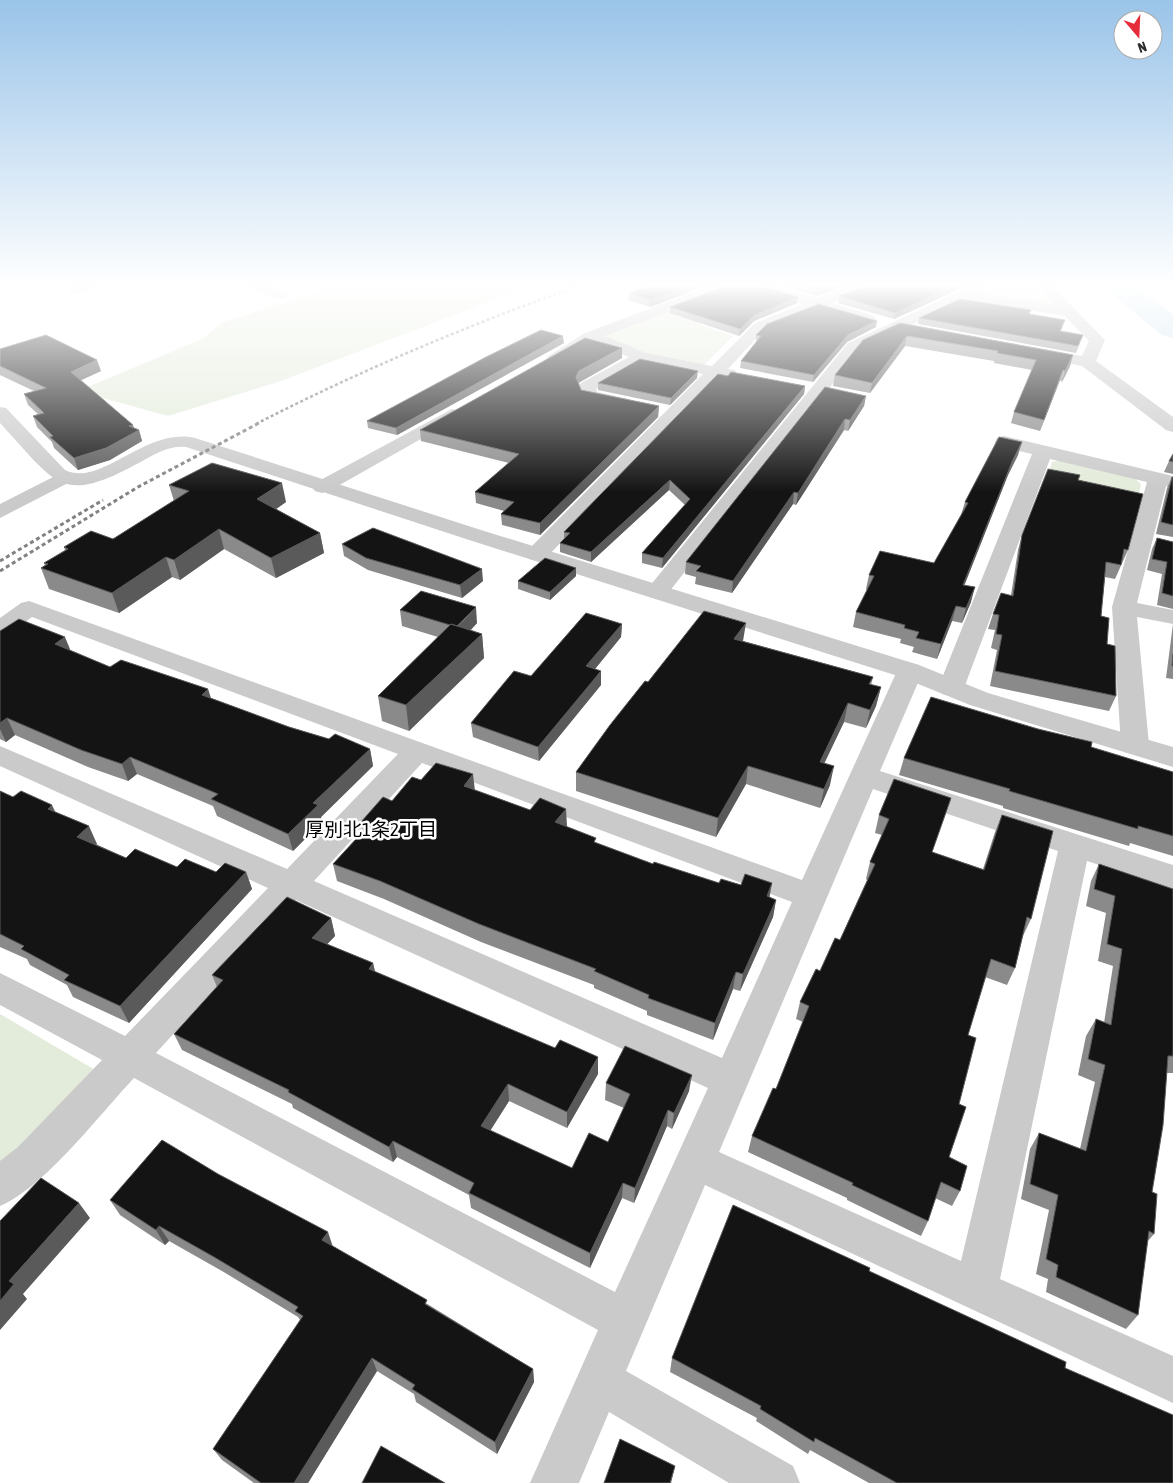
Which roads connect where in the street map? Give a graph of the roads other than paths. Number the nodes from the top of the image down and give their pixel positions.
1 (558, 354) edge
2 (635, 354) edge
3 (732, 354) edge
4 (849, 354) edge
5 (1046, 354) edge
6 (1091, 354) edge
7 (642, 357) junction
8 (1087, 362) junction
9 (541, 364) edge
10 (716, 371) junction
11 (743, 377) edge
12 (799, 387) edge
13 (826, 392) junction
14 (467, 406) edge
15 (636, 406) edge
16 (655, 410) edge
17 (0, 412) edge
18 (674, 413) junction
19 (1173, 426) edge
20 (1004, 442) edge
21 (1043, 451) junction
22 (63, 478) junction
23 (1165, 480) edge
24 (322, 487) junction
25 (0, 512) edge
26 (1142, 539) junction
27 (1165, 544) edge
28 (537, 554) junction
29 (657, 592) junction
30 (1124, 607) junction
31 (1173, 617) edge
32 (0, 629) edge
33 (910, 671) junction
34 (951, 688) junction
35 (1135, 746) junction
36 (416, 751) junction
37 (0, 755) edge
38 (1173, 757) edge
39 (864, 776) junction
40 (1075, 845) junction
41 (1173, 877) edge
42 (291, 884) junction
43 (811, 896) junction
44 (0, 988) edge
45 (129, 1057) junction
46 (731, 1080) junction
47 (695, 1160) junction
48 (0, 1186) edge
49 (976, 1290) junction
50 (625, 1321) junction
51 (1173, 1380) edge
52 (599, 1381) junction
53 (554, 1483) edge
54 (776, 1483) edge

1 - 9 street
2 - 7 street
3 - 10 street
4 - 13 street
5 - 8 street
6 - 8 street
7 - 10 street
7 - 15 street
8 - 19 street
10 - 11 street
10 - 18 street
12 - 13 street
13 - 29 street
14 - 24 street
16 - 18 street
17 - 22 street
18 - 28 street
20 - 21 street
21 - 23 street
21 - 34 street
22 - 24 street
22 - 25 street
23 - 26 street
24 - 28 street
26 - 27 street
26 - 30 street
28 - 29 street
29 - 33 street
30 - 31 street
30 - 35 street
32 - 36 street
33 - 34 street
33 - 39 street
34 - 35 street
35 - 38 street
36 - 42 street
36 - 43 street
37 - 42 street
39 - 40 street
39 - 43 street
40 - 41 street
40 - 49 street
42 - 45 street
42 - 46 street
43 - 46 street
44 - 45 street
45 - 48 street
45 - 50 street
46 - 47 street
47 - 49 street
47 - 50 street
49 - 51 street
50 - 52 street
52 - 53 street
52 - 54 street

